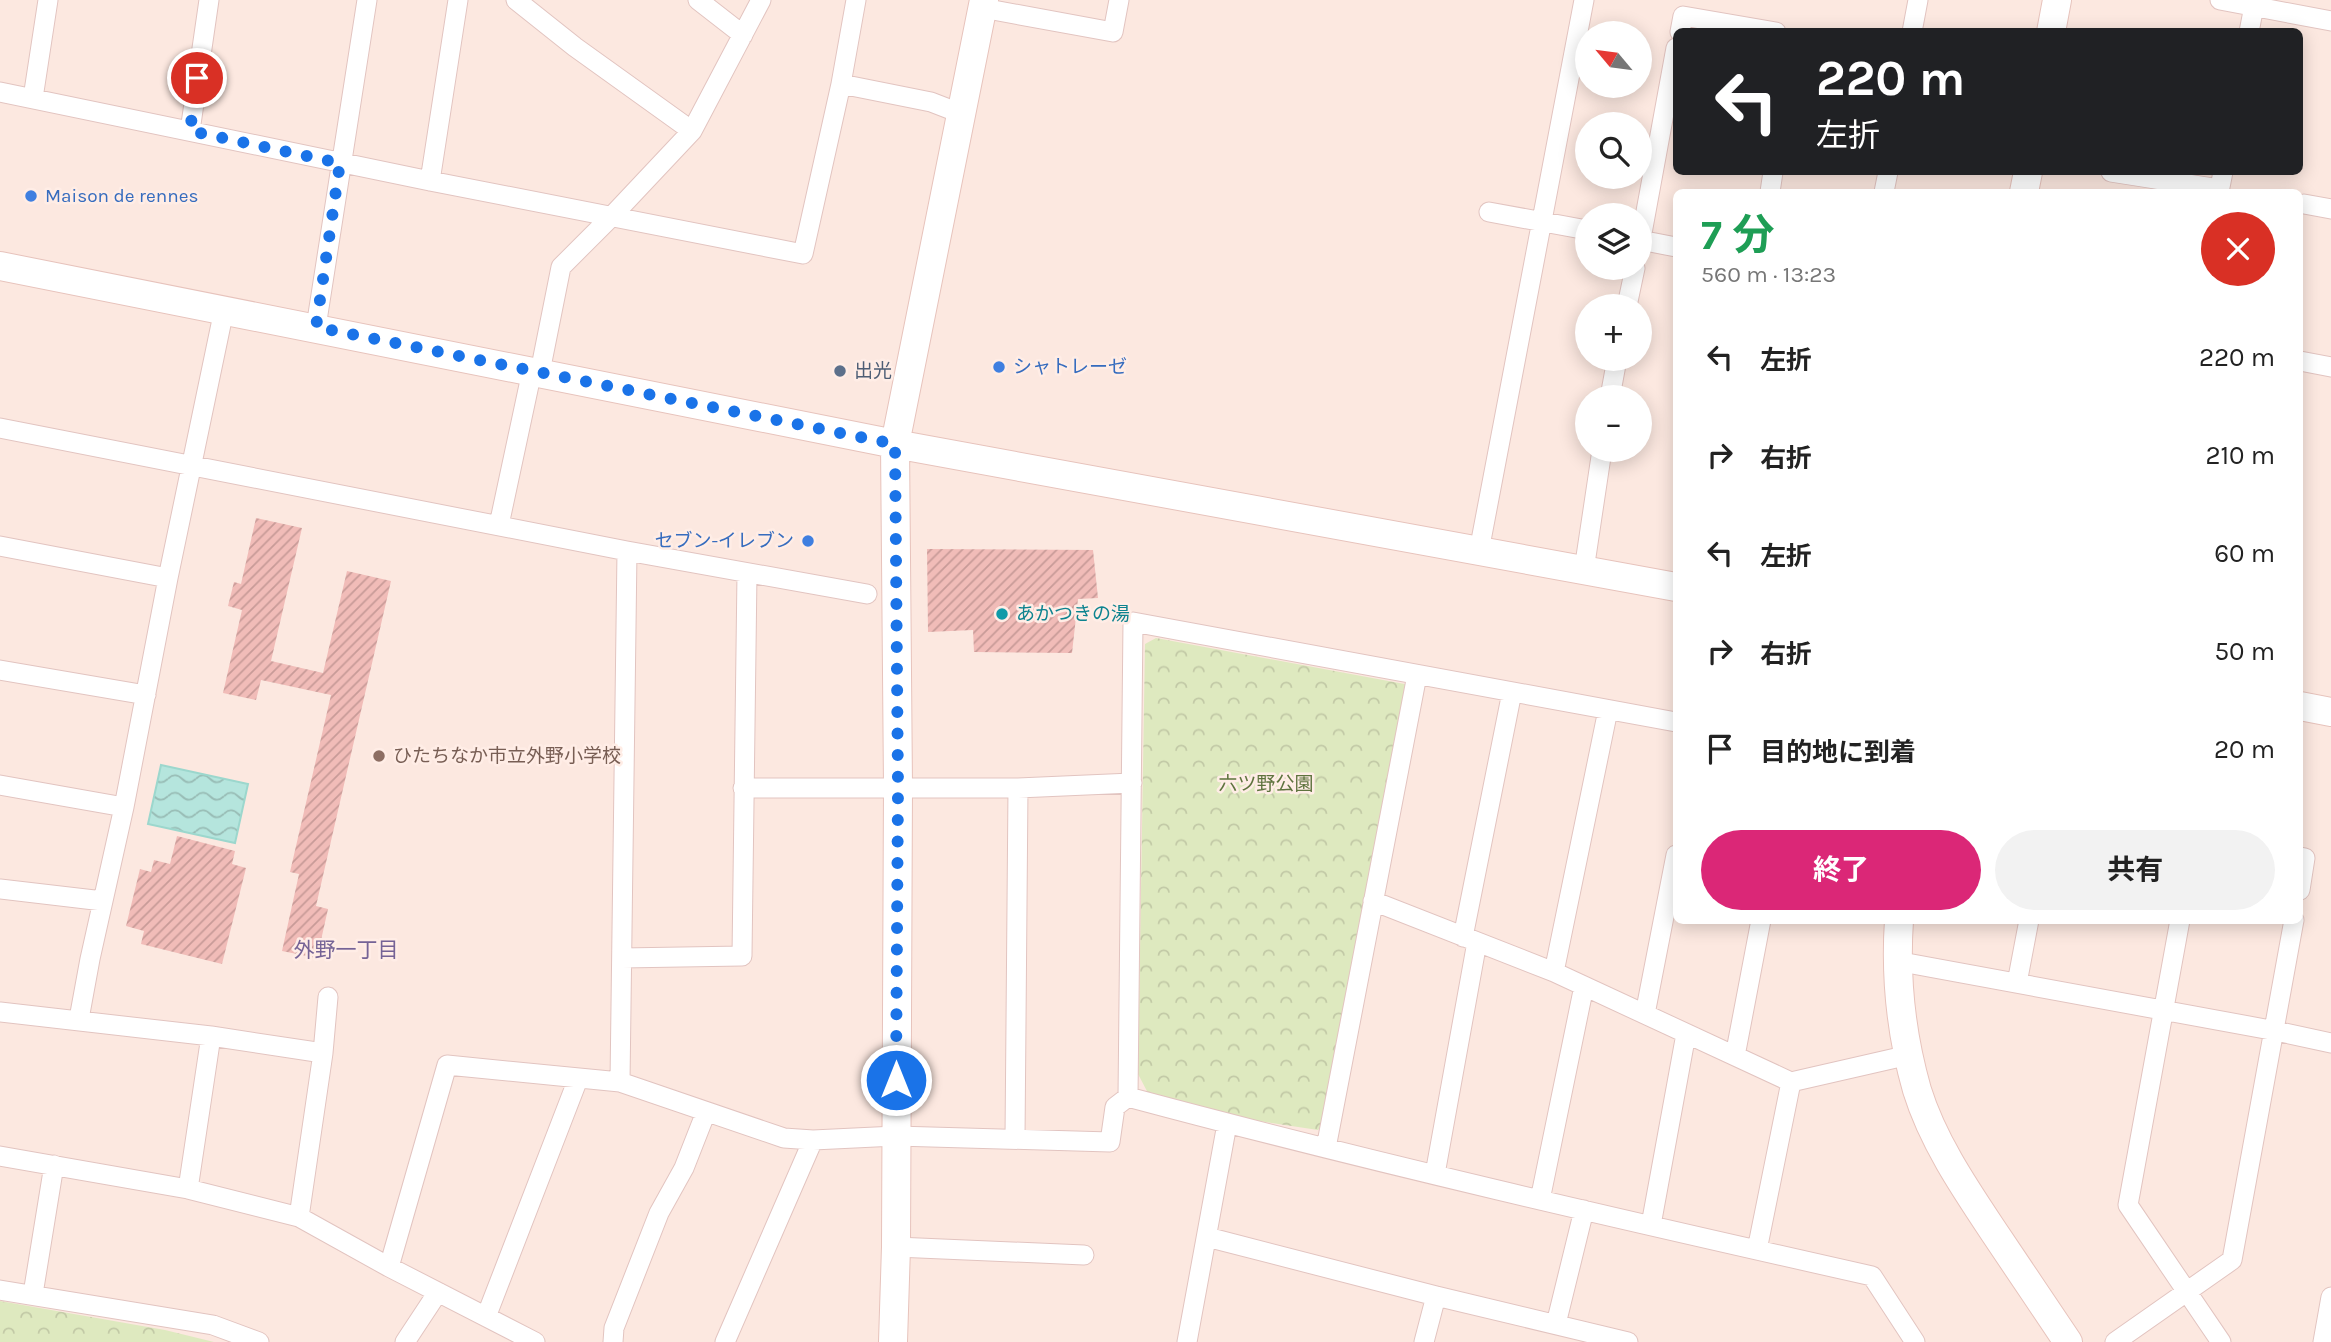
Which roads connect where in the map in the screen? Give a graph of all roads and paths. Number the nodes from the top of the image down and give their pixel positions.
1 (48, 0) edge
2 (209, 0) edge
3 (367, 0) edge
4 (458, 0) edge
5 (516, 0) edge
6 (698, 0) edge
7 (761, 0) edge
8 (856, 0) edge
9 (1119, 0) edge
10 (1584, 0) edge
11 (1918, 0) edge
12 (2057, 0) edge
13 (2220, 0) edge
14 (983, 4) edge
15 (2254, 6) junction
16 (2331, 20) edge
17 (1680, 28) edge
18 (1752, 28) edge
19 (1913, 28) edge
20 (2052, 28) edge
21 (2250, 28) edge
22 (743, 35) junction
23 (1673, 64) edge
24 (841, 84) junction
25 (0, 92) edge
26 (33, 98) junction
27 (962, 114) junction
28 (190, 131) junction
29 (692, 131) junction
30 (340, 163) junction
31 (2138, 175) edge
32 (430, 181) junction
33 (2220, 184) edge
34 (1647, 203) edge
35 (2304, 204) dead end
36 (2331, 209) edge
37 (1489, 212) dead end
38 (612, 216) junction
39 (1542, 222) junction
40 (1575, 228) edge
41 (1652, 243) edge
42 (1673, 246) edge
43 (0, 266) edge
44 (225, 310) junction
45 (316, 327) junction
46 (2303, 362) edge
47 (2331, 367) edge
48 (536, 371) junction
49 (0, 428) edge
50 (895, 444) junction
51 (1600, 462) edge
52 (193, 465) junction
53 (499, 525) junction
54 (0, 547) edge
55 (627, 551) junction
56 (1479, 551) junction
57 (1584, 570) junction
58 (747, 573) junction
59 (168, 578) junction
60 (1673, 586) edge
61 (867, 594) dead end
62 (0, 670) edge
63 (1417, 675) junction
64 (1512, 692) junction
65 (146, 695) junction
66 (2303, 707) edge
67 (1608, 710) junction
68 (2331, 712) edge
69 (1673, 721) edge
70 (1132, 783) junction
71 (0, 785) edge
72 (898, 787) junction
73 (743, 788) junction
74 (1018, 788) junction
75 (124, 807) junction
76 (1673, 870) edge
77 (0, 888) edge
78 (103, 901) junction
79 (1373, 901) junction
80 (1760, 924) edge
81 (1899, 924) edge
82 (2028, 924) edge
83 (2179, 924) edge
84 (2293, 924) edge
85 (1470, 939) junction
86 (622, 958) junction
87 (1896, 961) junction
88 (1554, 972) junction
89 (2017, 983) junction
90 (1584, 986) junction
91 (328, 997) dead end
92 (2163, 1011) junction
93 (0, 1012) edge
94 (1645, 1014) junction
95 (79, 1019) junction
96 (2276, 1031) junction
97 (1686, 1034) junction
98 (211, 1036) junction
99 (2331, 1043) edge
100 (323, 1053) junction
101 (1909, 1055) junction
102 (1735, 1056) junction
103 (578, 1079) junction
104 (620, 1082) junction
105 (1791, 1082) junction
106 (1128, 1097) junction
107 (706, 1112) junction
108 (1227, 1124) junction
109 (896, 1136) junction
110 (1016, 1139) junction
111 (813, 1140) junction
112 (1326, 1148) junction
113 (0, 1156) edge
114 (54, 1165) junction
115 (1435, 1174) junction
116 (188, 1189) junction
117 (1540, 1200) junction
118 (1584, 1210) junction
119 (299, 1217) junction
120 (1651, 1225) junction
121 (1207, 1237) junction
122 (896, 1247) junction
123 (1757, 1250) junction
124 (1084, 1255) dead end
125 (389, 1267) junction
126 (0, 1290) edge
127 (438, 1292) junction
128 (2187, 1293) junction
129 (33, 1294) junction
130 (1436, 1296) junction
131 (2331, 1297) edge
132 (486, 1317) junction
133 (1556, 1324) junction
134 (259, 1342) edge
135 (405, 1342) edge
136 (535, 1342) edge
137 (613, 1342) edge
138 (725, 1342) edge
139 (892, 1342) edge
140 (1187, 1342) edge
141 (1424, 1342) edge
142 (1628, 1342) edge
143 (1915, 1342) edge
144 (2068, 1342) edge
145 (2115, 1342) edge
146 (2221, 1342) edge
147 (2323, 1342) edge

1 - 26 street
2 - 28 street
3 - 30 street
4 - 32 street
5 - 29 street
6 - 22 street
7 - 22 street
8 - 24 street
9 - 14 street
10 - 39 street
11 - 19 street
12 - 20 street
13 - 15 street
14 - 27 street
15 - 16 street
15 - 21 street
17 - 18 street
22 - 29 street
23 - 34 street
24 - 27 street
24 - 38 street
25 - 26 street
26 - 28 street
27 - 50 street
28 - 30 street
29 - 38 street
30 - 32 street
30 - 45 street
31 - 33 street
32 - 38 street
35 - 36 street
37 - 39 street
38 - 48 street
39 - 40 street
39 - 56 street
41 - 42 street
43 - 44 street
44 - 45 street
44 - 52 street
45 - 48 street
46 - 47 street
48 - 50 street
48 - 53 street
49 - 52 street
50 - 56 street
50 - 72 street
51 - 57 street
52 - 53 street
52 - 59 street
53 - 55 street
54 - 59 street
55 - 58 street
55 - 86 street
56 - 57 street
57 - 60 street
58 - 61 street
58 - 73 street
59 - 65 street
62 - 65 street
63 - 64 street
63 - 70 street
63 - 79 street
64 - 67 street
64 - 85 street
65 - 75 street
66 - 68 street
67 - 69 street
67 - 88 street
70 - 74 street
70 - 106 street
71 - 75 street
72 - 73 street
72 - 74 street
72 - 109 street
73 - 86 street
74 - 110 street
75 - 78 street
76 - 94 street
77 - 78 street
78 - 95 street
79 - 85 street
79 - 112 street
80 - 102 street
81 - 87 street
82 - 89 street
83 - 92 street
84 - 96 street
85 - 88 street
85 - 115 street
86 - 104 street
87 - 89 street
87 - 101 street
88 - 90 street
89 - 92 street
90 - 94 street
90 - 117 street
91 - 100 street
92 - 96 street
92 - 128 street
93 - 95 street
94 - 97 street
95 - 98 street
96 - 99 street
96 - 128 street
97 - 102 street
97 - 120 street
98 - 100 street
98 - 116 street
100 - 119 street
101 - 105 street
101 - 144 street
102 - 105 street
103 - 104 street
103 - 125 street
103 - 132 street
104 - 107 street
105 - 123 street
106 - 108 street
106 - 110 street
107 - 111 street
107 - 137 street
108 - 112 street
108 - 121 street
109 - 110 street
109 - 111 street
109 - 122 street
111 - 138 street
112 - 115 street
113 - 114 street
114 - 116 street
114 - 129 street
115 - 117 street
116 - 119 street
117 - 118 street
118 - 120 street
118 - 133 street
119 - 125 street
120 - 123 street
121 - 130 street
121 - 140 street
122 - 124 street
122 - 139 street
123 - 143 street
125 - 127 street
126 - 129 street
127 - 132 street
127 - 135 street
128 - 145 street
128 - 146 street
129 - 134 street
130 - 133 street
130 - 141 street
131 - 147 street
132 - 136 street
133 - 142 street

